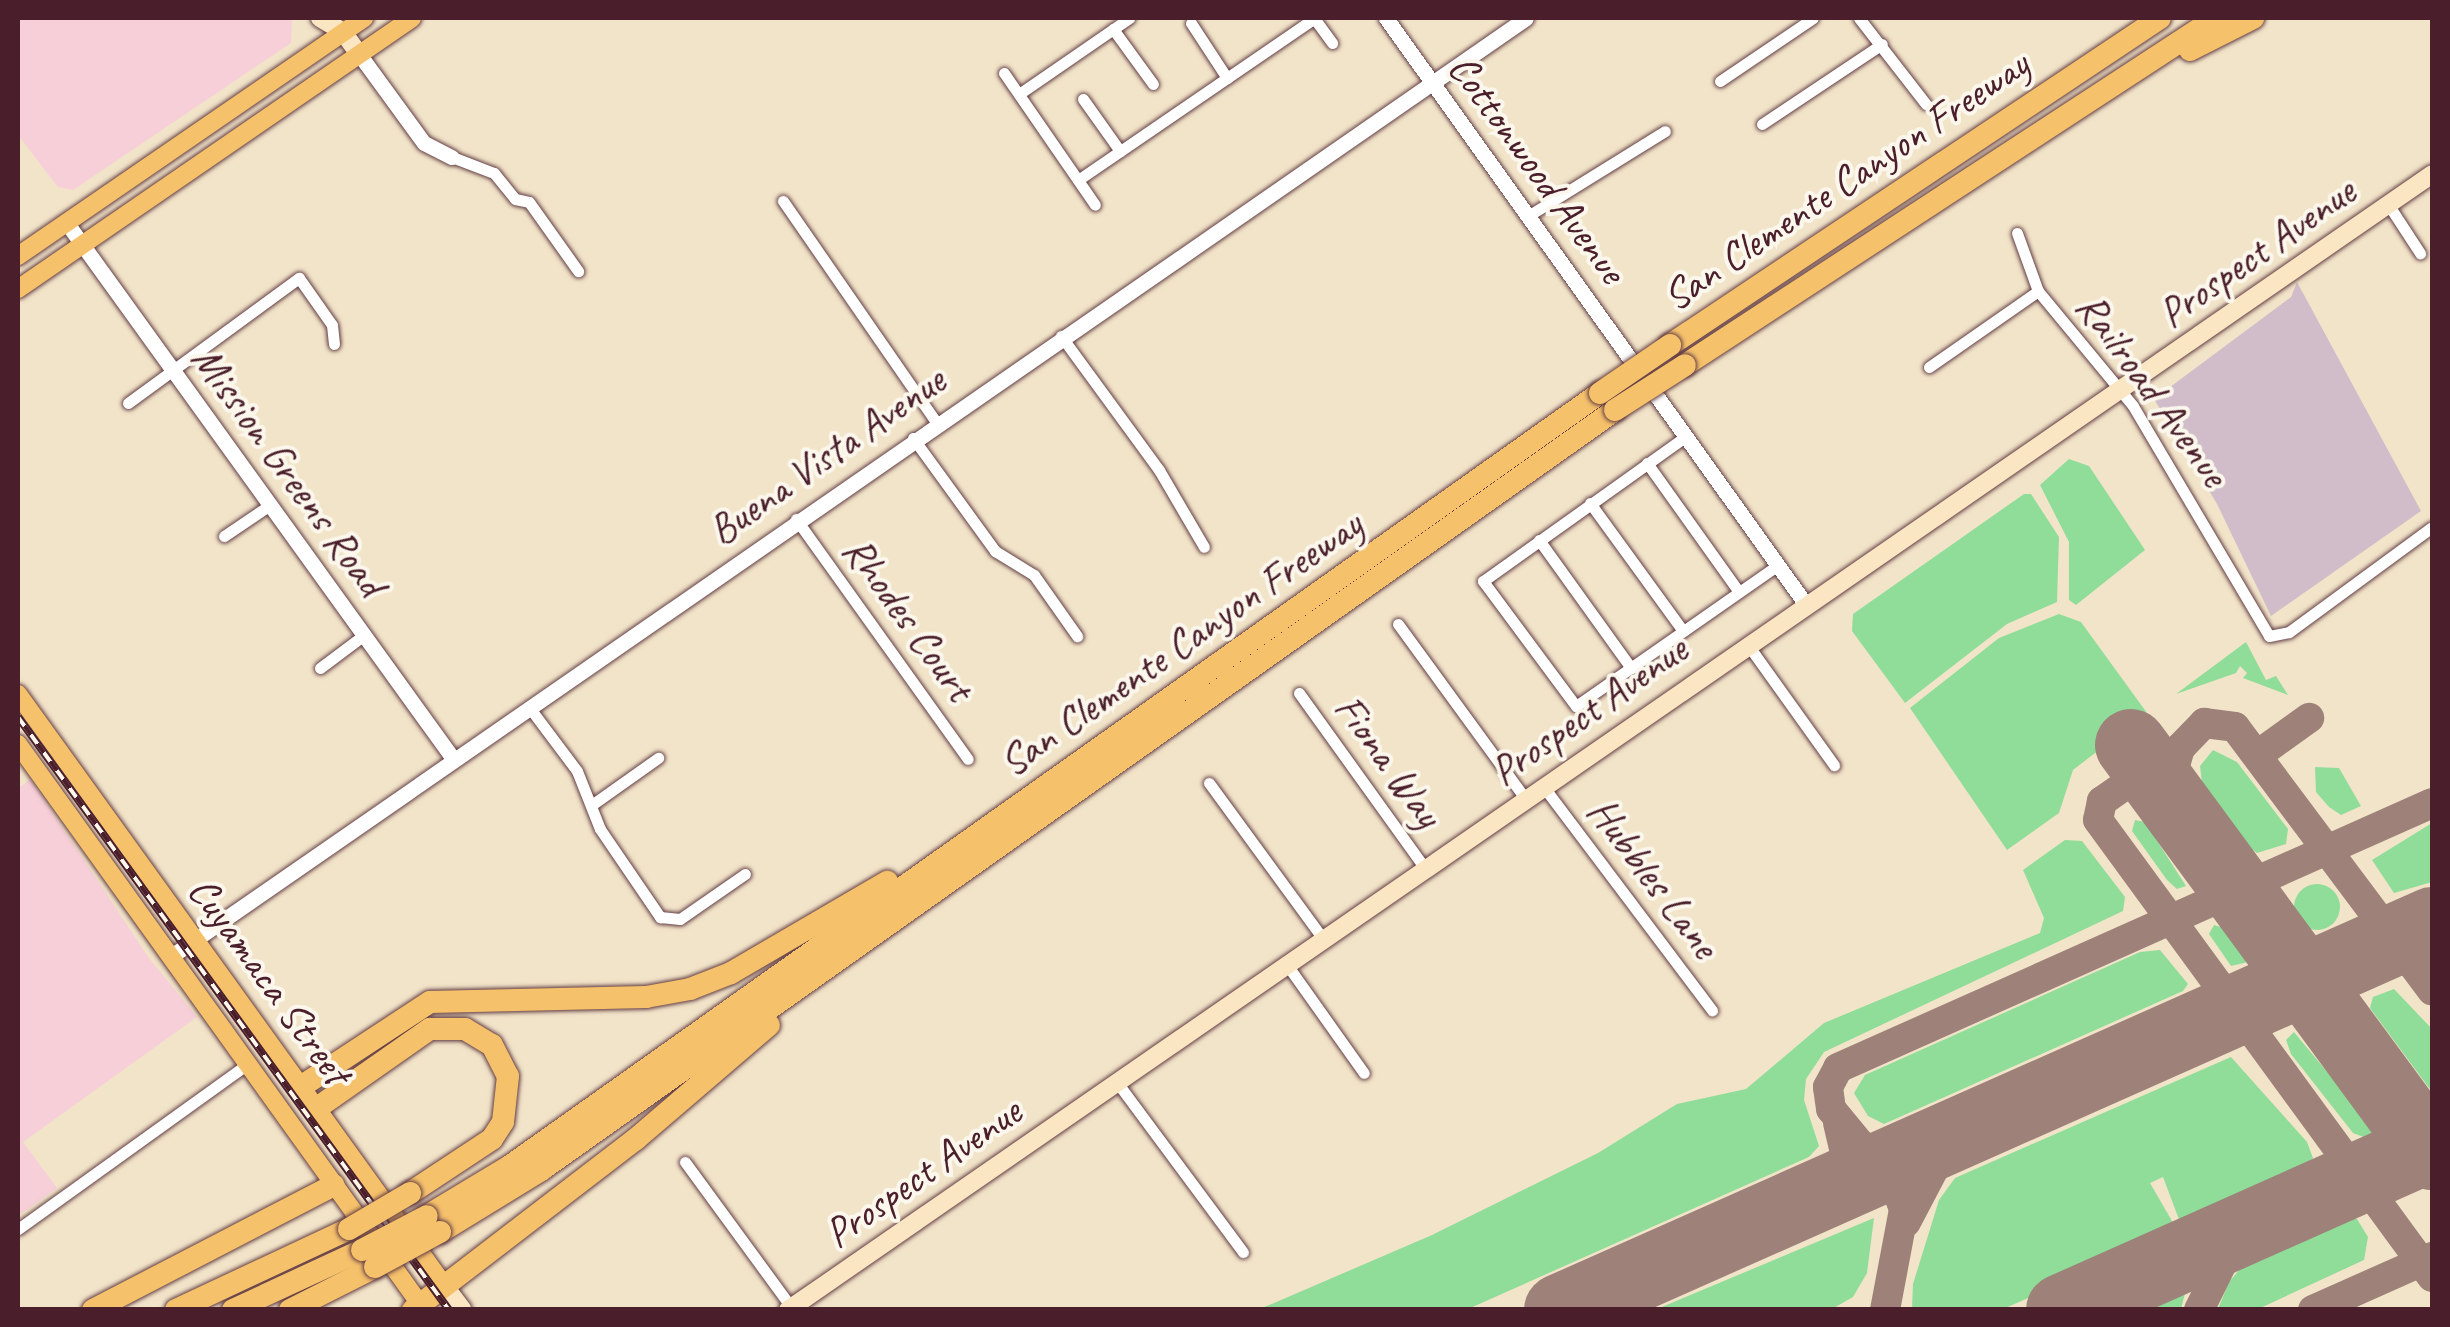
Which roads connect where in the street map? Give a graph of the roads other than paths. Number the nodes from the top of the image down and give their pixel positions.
1 (320, 18) edge
2 (364, 18) edge
3 (412, 18) edge
4 (1130, 18) edge
5 (1315, 18) edge
6 (1386, 18) edge
7 (1526, 18) edge
8 (1813, 18) edge
9 (1860, 18) edge
10 (2160, 18) edge
11 (2216, 18) edge
12 (2253, 18) edge
13 (1190, 23) dead end
14 (343, 25) edge
15 (1113, 29) junction
16 (1332, 43) dead end
17 (1882, 44) junction
18 (360, 54) junction
19 (1004, 73) dead end
20 (1227, 78) junction
21 (1431, 81) junction
22 (1720, 81) dead end
23 (1153, 84) dead end
24 (1019, 94) junction
25 (1083, 99) dead end
26 (1926, 104) dead end
27 (2067, 114) junction
28 (1762, 124) dead end
29 (1665, 131) dead end
30 (1120, 151) junction
31 (452, 157) joint
32 (2432, 174) edge
33 (1078, 180) junction
34 (783, 201) dead end
35 (2388, 204) junction
36 (1095, 205) dead end
37 (1528, 216) junction
38 (66, 222) junction
39 (2017, 234) dead end
40 (82, 244) junction
41 (2420, 253) dead end
42 (18, 256) edge
43 (578, 271) dead end
44 (18, 289) edge
45 (2038, 291) junction
46 (1061, 336) junction
47 (334, 344) dead end
48 (170, 367) junction
49 (1929, 368) dead end
50 (2120, 392) junction
51 (1608, 402) junction
52 (128, 403) dead end
53 (936, 422) junction
54 (1686, 437) junction
55 (913, 438) junction
56 (1647, 464) junction
57 (1590, 503) junction
58 (270, 504) junction
59 (796, 518) junction
60 (2432, 527) edge
61 (224, 536) dead end
62 (1539, 540) junction
63 (1204, 547) dead end
64 (1778, 566) junction
65 (1739, 592) junction
66 (1806, 606) junction
67 (1398, 624) dead end
68 (1683, 631) junction
69 (364, 635) junction
70 (1078, 636) dead end
71 (1748, 644) junction
72 (320, 668) dead end
73 (1630, 668) junction
74 (1299, 693) dead end
75 (18, 694) edge
76 (529, 707) junction
77 (18, 744) edge
78 (658, 758) dead end
79 (968, 759) dead end
80 (454, 760) junction
81 (1834, 765) dead end
82 (1060, 776) junction
83 (1210, 782) dead end
84 (1542, 784) junction
85 (1525, 798) junction
86 (593, 804) junction
87 (1424, 867) junction
88 (745, 874) dead end
89 (1321, 936) junction
90 (196, 938) junction
91 (862, 943) junction
92 (170, 956) junction
93 (1285, 962) junction
94 (1712, 1010) dead end
95 (249, 1062) junction
96 (1364, 1073) dead end
97 (1116, 1081) junction
98 (302, 1086) junction
99 (318, 1108) junction
100 (684, 1162) dead end
101 (334, 1184) junction
102 (434, 1224) junction
103 (18, 1228) edge
104 (1242, 1252) dead end
105 (368, 1258) junction
106 (444, 1285) junction
107 (800, 1306) edge
108 (419, 1308) edge
109 (93, 1310) edge
110 (176, 1310) edge
111 (233, 1310) edge
112 (290, 1310) edge
113 (462, 1310) edge

1 - 14 main road
2 - 14 main road
3 - 18 main road
4 - 15 street
5 - 16 street
5 - 20 street
6 - 21 street, Cottonwood Avenue
7 - 21 street, Buena Vista Avenue
8 - 22 street
9 - 17 street
10 - 51 highway, San Clemente Canyon Freeway, bridge
11 - 27 highway, San Clemente Canyon Freeway
12 - 27 highway
13 - 20 street
14 - 18 main road
14 - 38 main road
15 - 23 street
15 - 24 street
17 - 26 street
17 - 28 street
18 - 31 street
18 - 40 main road
19 - 24 street
20 - 30 street
21 - 37 street, Cottonwood Avenue
21 - 46 street, Buena Vista Avenue
24 - 33 street
25 - 30 street
27 - 51 highway, San Clemente Canyon Freeway, bridge
29 - 37 street
30 - 33 street
31 - 43 street
32 - 35 main road, Prospect Avenue
33 - 36 street
34 - 53 street
35 - 41 street
35 - 50 main road, Prospect Avenue
37 - 54 street, Cottonwood Avenue
38 - 40 street, Mission Greens Road
38 - 42 main road
39 - 45 street, Railroad Avenue
40 - 44 main road
40 - 48 street, Mission Greens Road
45 - 49 street
45 - 50 street, Railroad Avenue
46 - 53 street, Buena Vista Avenue
46 - 63 street
47 - 48 street
48 - 52 street
48 - 58 street, Mission Greens Road
50 - 60 street, Railroad Avenue
50 - 66 main road, Prospect Avenue
51 - 82 highway, San Clemente Canyon Freeway
51 - 91 highway, San Clemente Canyon Freeway
53 - 55 street, Buena Vista Avenue
54 - 56 street
54 - 64 street, Cottonwood Avenue
55 - 59 street, Buena Vista Avenue
55 - 70 street
56 - 57 street
56 - 65 street
57 - 62 street
57 - 68 street
58 - 61 street
58 - 69 street, Mission Greens Road
59 - 76 street, Buena Vista Avenue
59 - 79 street, Rhodes Court
62 - 73 street
62 - 73 street
64 - 65 street
64 - 66 street, Cottonwood Avenue
65 - 68 street
66 - 71 main road, Prospect Avenue
67 - 85 street
68 - 73 street
69 - 72 street
69 - 80 street, Mission Greens Road
71 - 81 street
71 - 84 main road, Prospect Avenue
74 - 87 street, Fiona Way
75 - 90 main road, Cuyamaca Street
76 - 80 street, Buena Vista Avenue
76 - 86 street
77 - 92 main road, Cuyamaca Street
78 - 86 street
80 - 90 street, Buena Vista Avenue
82 - 98 highway
82 - 102 highway, San Clemente Canyon Freeway
83 - 89 street
84 - 85 main road, Prospect Avenue
84 - 94 street, Hubbles Lane
85 - 87 main road, Prospect Avenue
86 - 88 street
87 - 89 main road, Prospect Avenue
89 - 93 main road, Prospect Avenue
90 - 92 street, Buena Vista Avenue
90 - 98 main road, Cuyamaca Street
91 - 102 highway, San Clemente Canyon Freeway
91 - 106 highway
92 - 95 main road, Cuyamaca Street
93 - 96 street
93 - 97 main road, Prospect Avenue
95 - 101 main road, Cuyamaca Street
95 - 103 street
97 - 104 street
97 - 107 main road, Prospect Avenue
98 - 99 main road, Cuyamaca Street
99 - 106 main road, Cuyamaca Street
99 - 110 highway, bridge
100 - 107 street
101 - 108 main road, Cuyamaca Street
101 - 109 highway
102 - 105 highway, San Clemente Canyon Freeway, bridge
105 - 111 highway, San Clemente Canyon Freeway
105 - 112 highway, San Clemente Canyon Freeway
106 - 108 highway
106 - 113 main road, Cuyamaca Street

